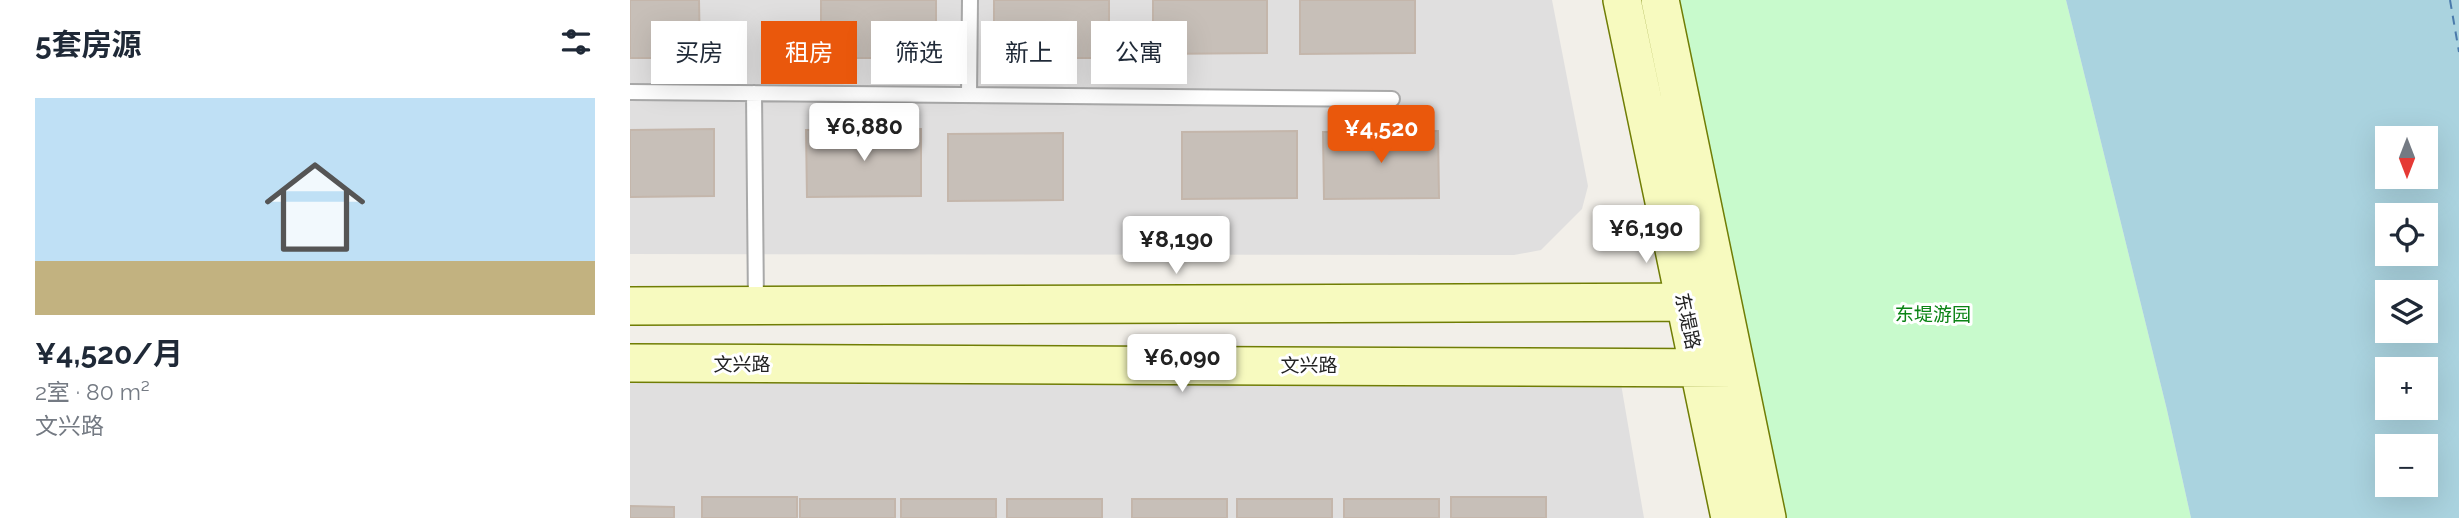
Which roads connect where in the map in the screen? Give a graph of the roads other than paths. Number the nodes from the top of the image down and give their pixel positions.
1 (970, 0) edge
2 (1622, 0) edge
3 (1660, 0) edge
4 (630, 92) edge
5 (754, 93) junction
6 (969, 95) junction
7 (1392, 99) dead end
8 (1722, 302) junction
9 (1684, 303) junction
10 (630, 306) edge
11 (756, 306) junction
12 (630, 363) edge
13 (1698, 367) junction
14 (1736, 368) junction
15 (1730, 518) edge
16 (1766, 518) edge

1 - 6 lane
2 - 9 main road, 东堤路
3 - 8 main road
4 - 5 lane
5 - 6 lane
5 - 11 lane
6 - 7 lane
8 - 9 main road
8 - 14 main road
9 - 11 main road
9 - 13 main road, 东堤路
10 - 11 main road
12 - 13 main road, 文兴路
13 - 14 main road, 文兴路
13 - 15 main road, 东堤路
14 - 16 main road

